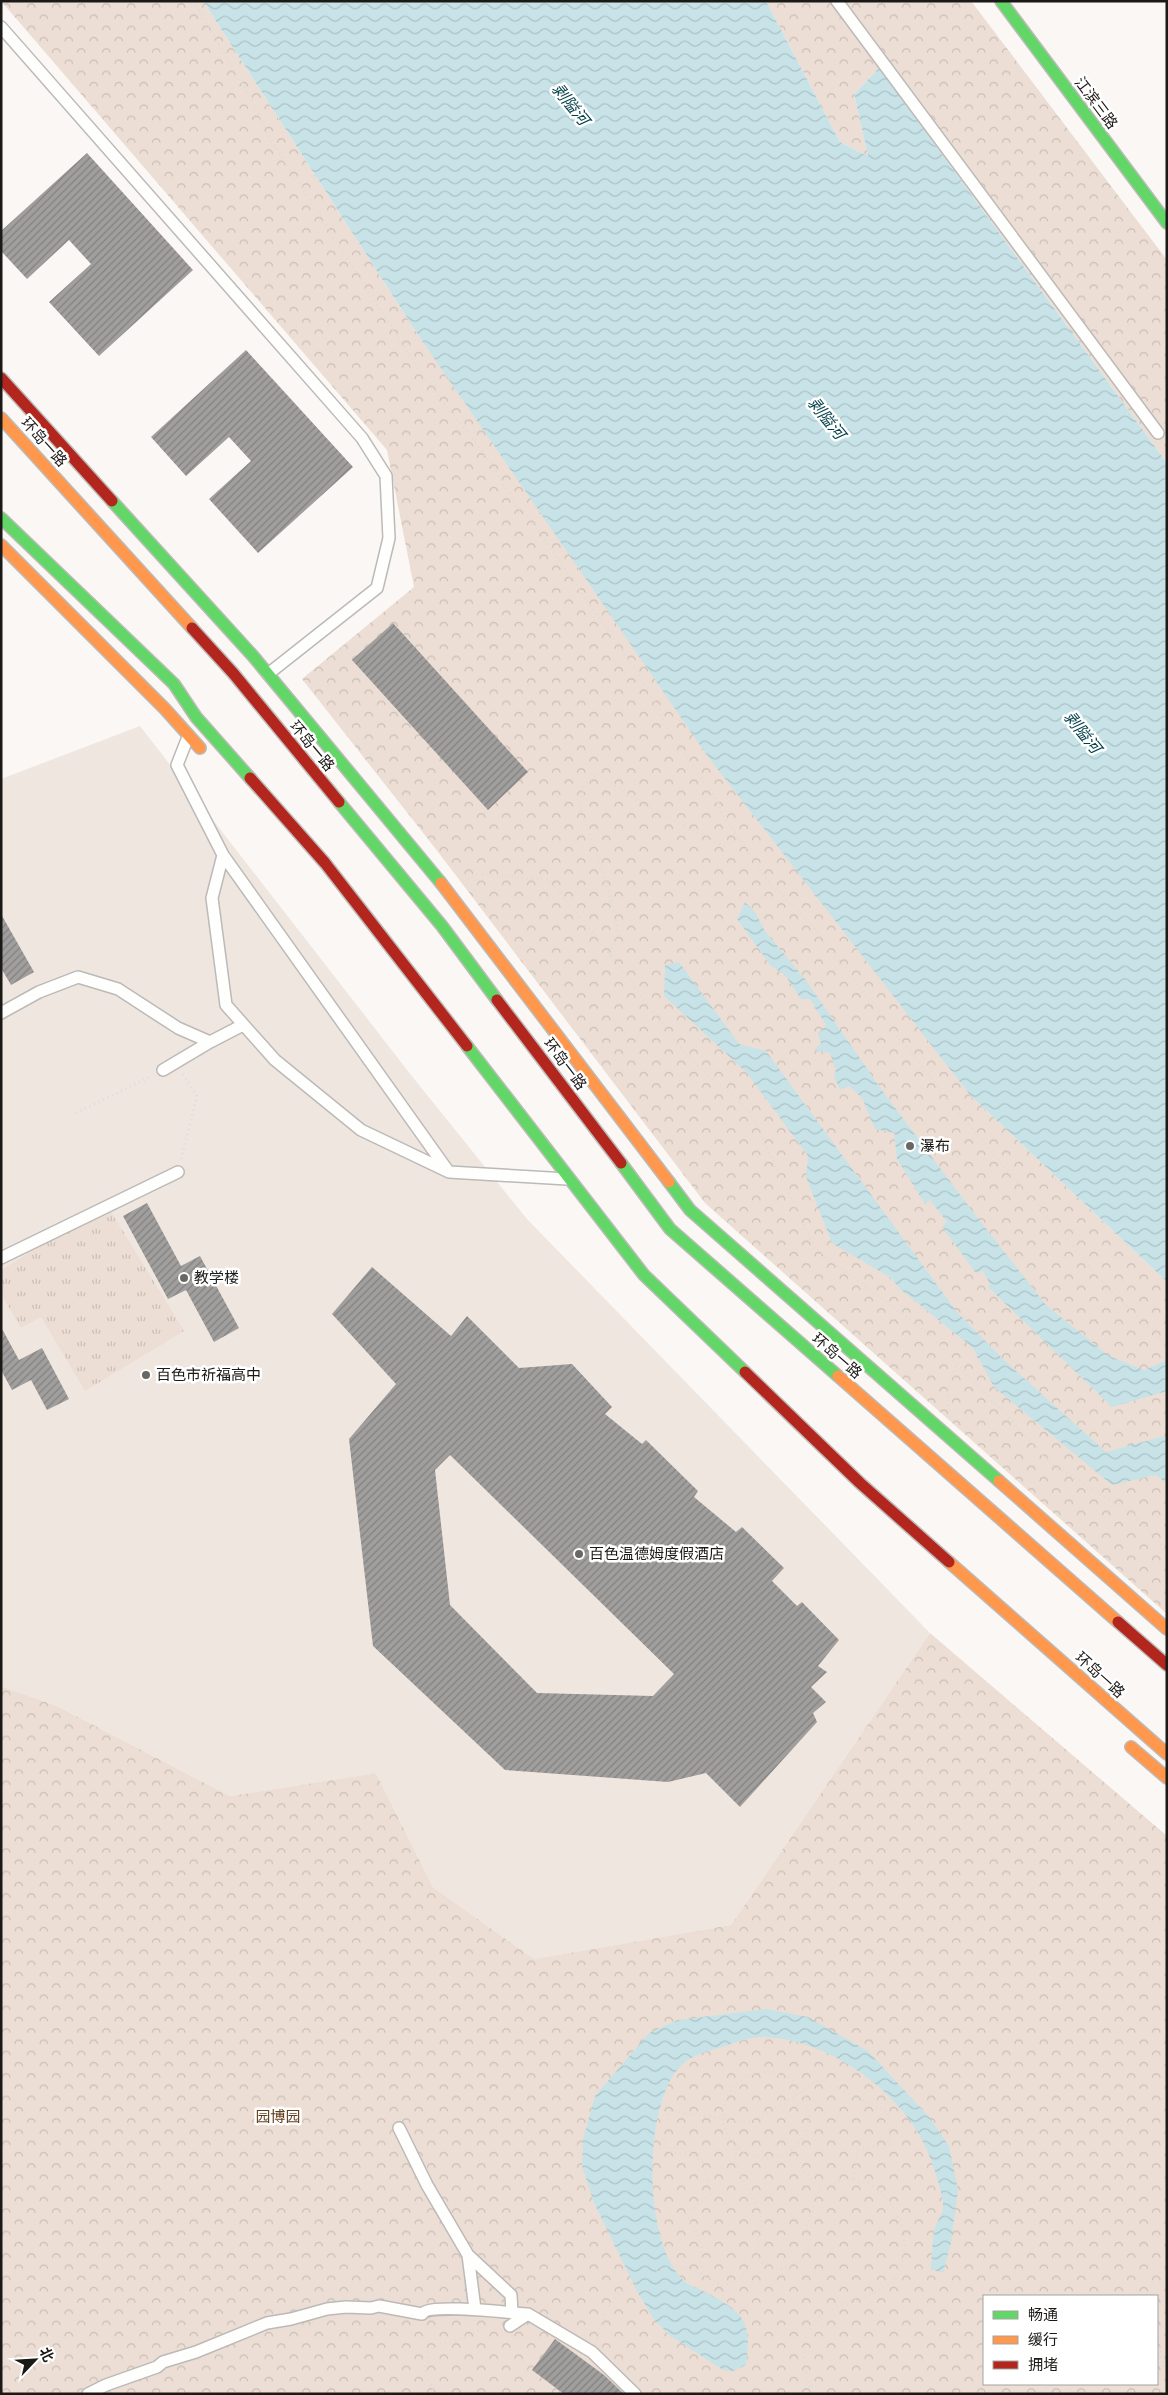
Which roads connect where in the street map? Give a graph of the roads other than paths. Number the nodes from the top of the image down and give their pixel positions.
1 (837, 1) edge
2 (1001, 1) edge
3 (1, 27) edge
4 (1167, 223) edge
5 (1, 378) edge
6 (1, 418) edge
7 (1158, 433) dead end
8 (1, 518) edge
9 (1, 545) edge
10 (268, 674) junction
11 (196, 717) junction
12 (188, 735) junction
13 (207, 756) dead end
14 (223, 855) junction
15 (1, 1013) edge
16 (243, 1024) junction
17 (210, 1042) junction
18 (163, 1070) road end
19 (533, 1162) dead end
20 (178, 1172) road end
21 (449, 1172) junction
22 (545, 1177) junction
23 (570, 1179) junction
24 (555, 1190) dead end
25 (1, 1258) edge
26 (1167, 1629) edge
27 (1167, 1665) edge
28 (1123, 1740) dead end
29 (1167, 1754) edge
30 (1167, 1778) edge
31 (399, 2128) dead end
32 (468, 2255) junction
33 (475, 2309) junction
34 (512, 2313) junction
35 (528, 2314) junction
36 (510, 2326) road end
37 (88, 2394) edge
38 (635, 2394) edge

1 - 7 lane
2 - 4 main road, 江滨三路
3 - 10 lane
5 - 10 main road
6 - 27 main road, 环岛一路
8 - 11 main road, 环岛一路
9 - 12 main road
10 - 26 main road
11 - 12 lane
11 - 23 main road, 环岛一路
12 - 13 main road
12 - 14 lane
14 - 16 lane
14 - 21 lane
15 - 17 lane
16 - 17 lane
16 - 21 lane
17 - 18 lane
19 - 22 main road
20 - 25 lane
21 - 22 lane
22 - 23 lane
22 - 24 main road
23 - 29 main road, 环岛一路
28 - 30 main road
31 - 32 lane
32 - 33 lane
32 - 34 lane
33 - 34 lane
33 - 37 lane
34 - 35 lane
35 - 36 lane
35 - 38 lane

